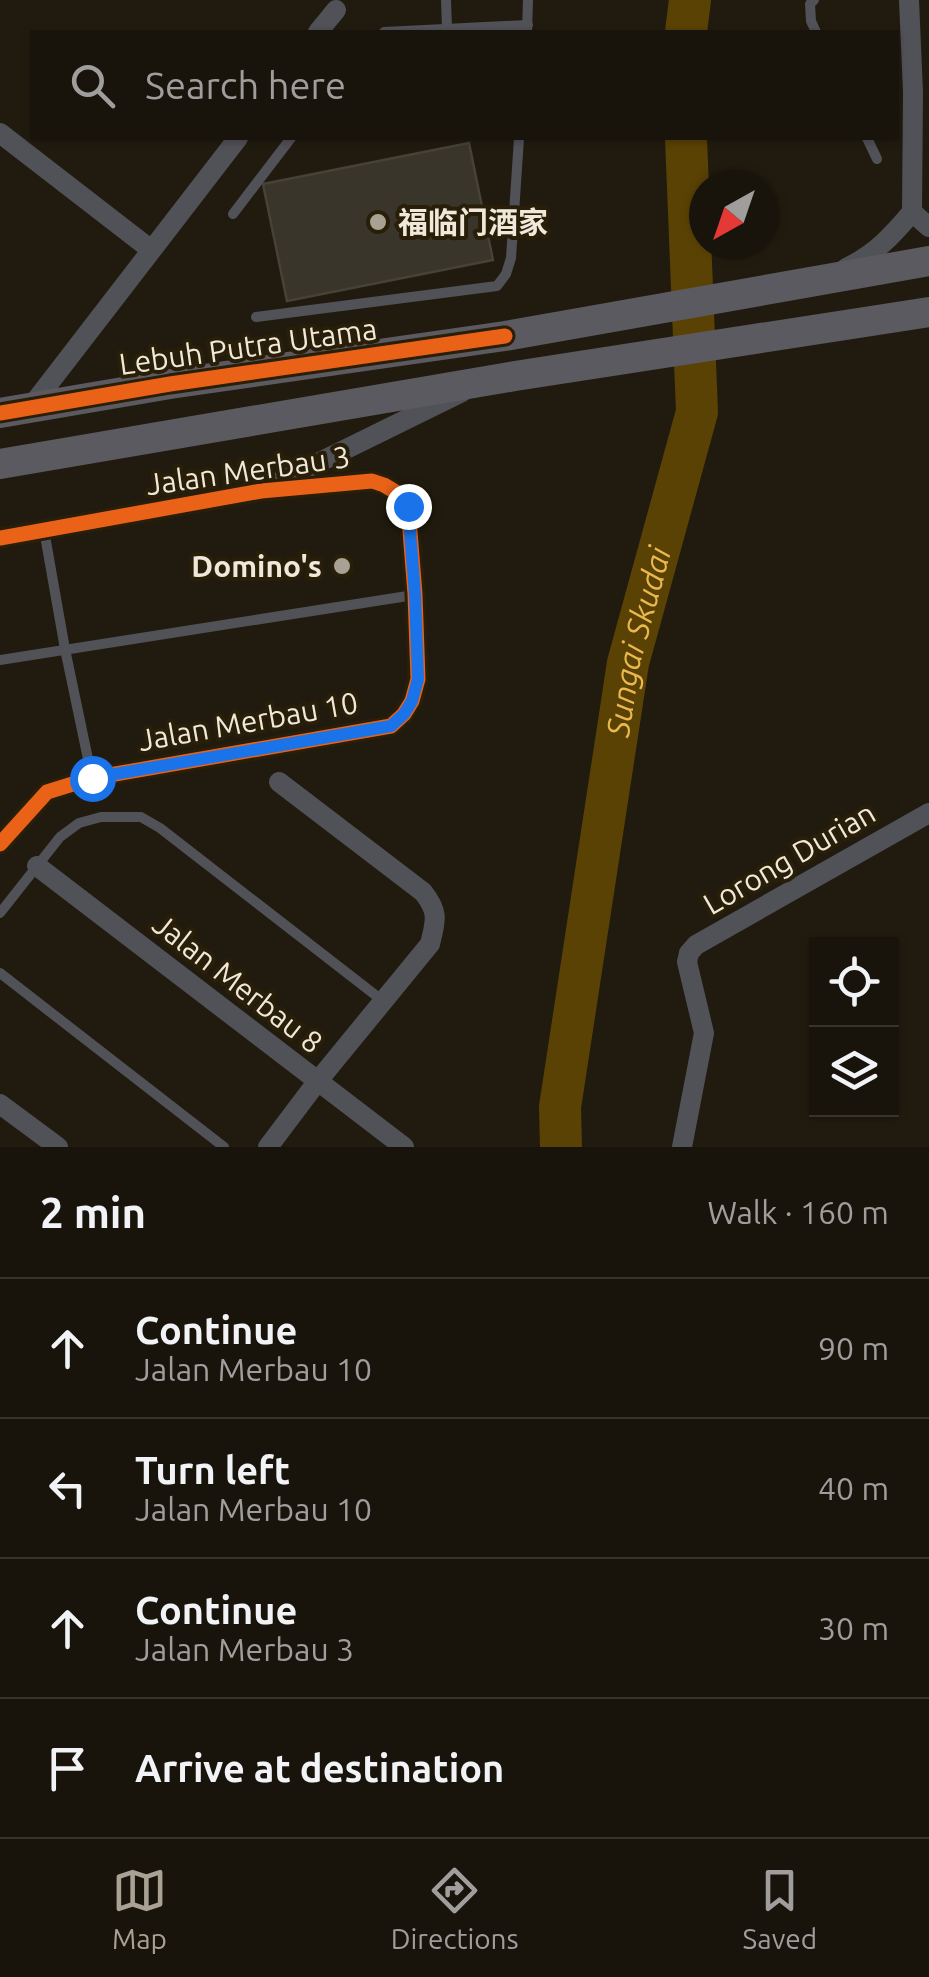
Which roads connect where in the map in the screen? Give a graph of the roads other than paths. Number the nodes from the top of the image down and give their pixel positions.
1 (446, 0) edge
2 (528, 0) edge
3 (814, 0) edge
4 (909, 0) edge
5 (336, 10) dead end
6 (447, 28) junction
7 (527, 29) edge
8 (320, 30) edge
9 (416, 30) edge
10 (815, 30) edge
11 (0, 134) edge
12 (236, 140) edge
13 (289, 140) edge
14 (519, 140) edge
15 (868, 140) edge
16 (877, 159) dead end
17 (912, 212) junction
18 (233, 214) dead end
19 (929, 227) edge
20 (150, 250) junction
21 (929, 262) edge
22 (812, 284) junction
23 (929, 312) edge
24 (256, 317) dead end
25 (482, 383) junction
26 (15, 410) edge
27 (0, 464) edge
28 (261, 491) junction
29 (44, 530) junction
30 (0, 538) edge
31 (415, 594) junction
32 (65, 648) junction
33 (0, 660) edge
34 (92, 778) junction
35 (279, 782) dead end
36 (929, 814) edge
37 (0, 844) edge
38 (37, 866) junction
39 (0, 914) edge
40 (0, 973) edge
41 (384, 1001) junction
42 (317, 1082) junction
43 (0, 1104) edge
44 (58, 1147) edge
45 (224, 1147) edge
46 (268, 1147) edge
47 (404, 1147) edge
48 (682, 1147) edge

1 - 6 lane
2 - 7 lane
3 - 10 lane
4 - 17 street
5 - 8 street
6 - 7 lane
6 - 9 lane
11 - 20 street
12 - 20 street
13 - 18 lane
14 - 24 lane
15 - 16 lane
17 - 19 street
17 - 22 street
20 - 26 street
21 - 22 main road, Lebuh Putra Utama
22 - 26 main road, Lebuh Putra Utama
23 - 25 main road
25 - 27 main road
25 - 28 street
28 - 29 street, Jalan Merbau 3
28 - 31 street, Jalan Merbau 3
29 - 30 street, Jalan Merbau 3
29 - 32 lane
31 - 32 lane
31 - 34 street, Jalan Merbau 10
32 - 33 lane
32 - 34 lane
34 - 37 street, Jalan Merbau 10
35 - 41 street
36 - 48 street, Lorong Durian
38 - 39 lane
38 - 41 lane
38 - 42 street, Jalan Merbau 8
40 - 45 lane
41 - 42 street
42 - 46 street
42 - 47 street, Jalan Merbau 8
43 - 44 street

